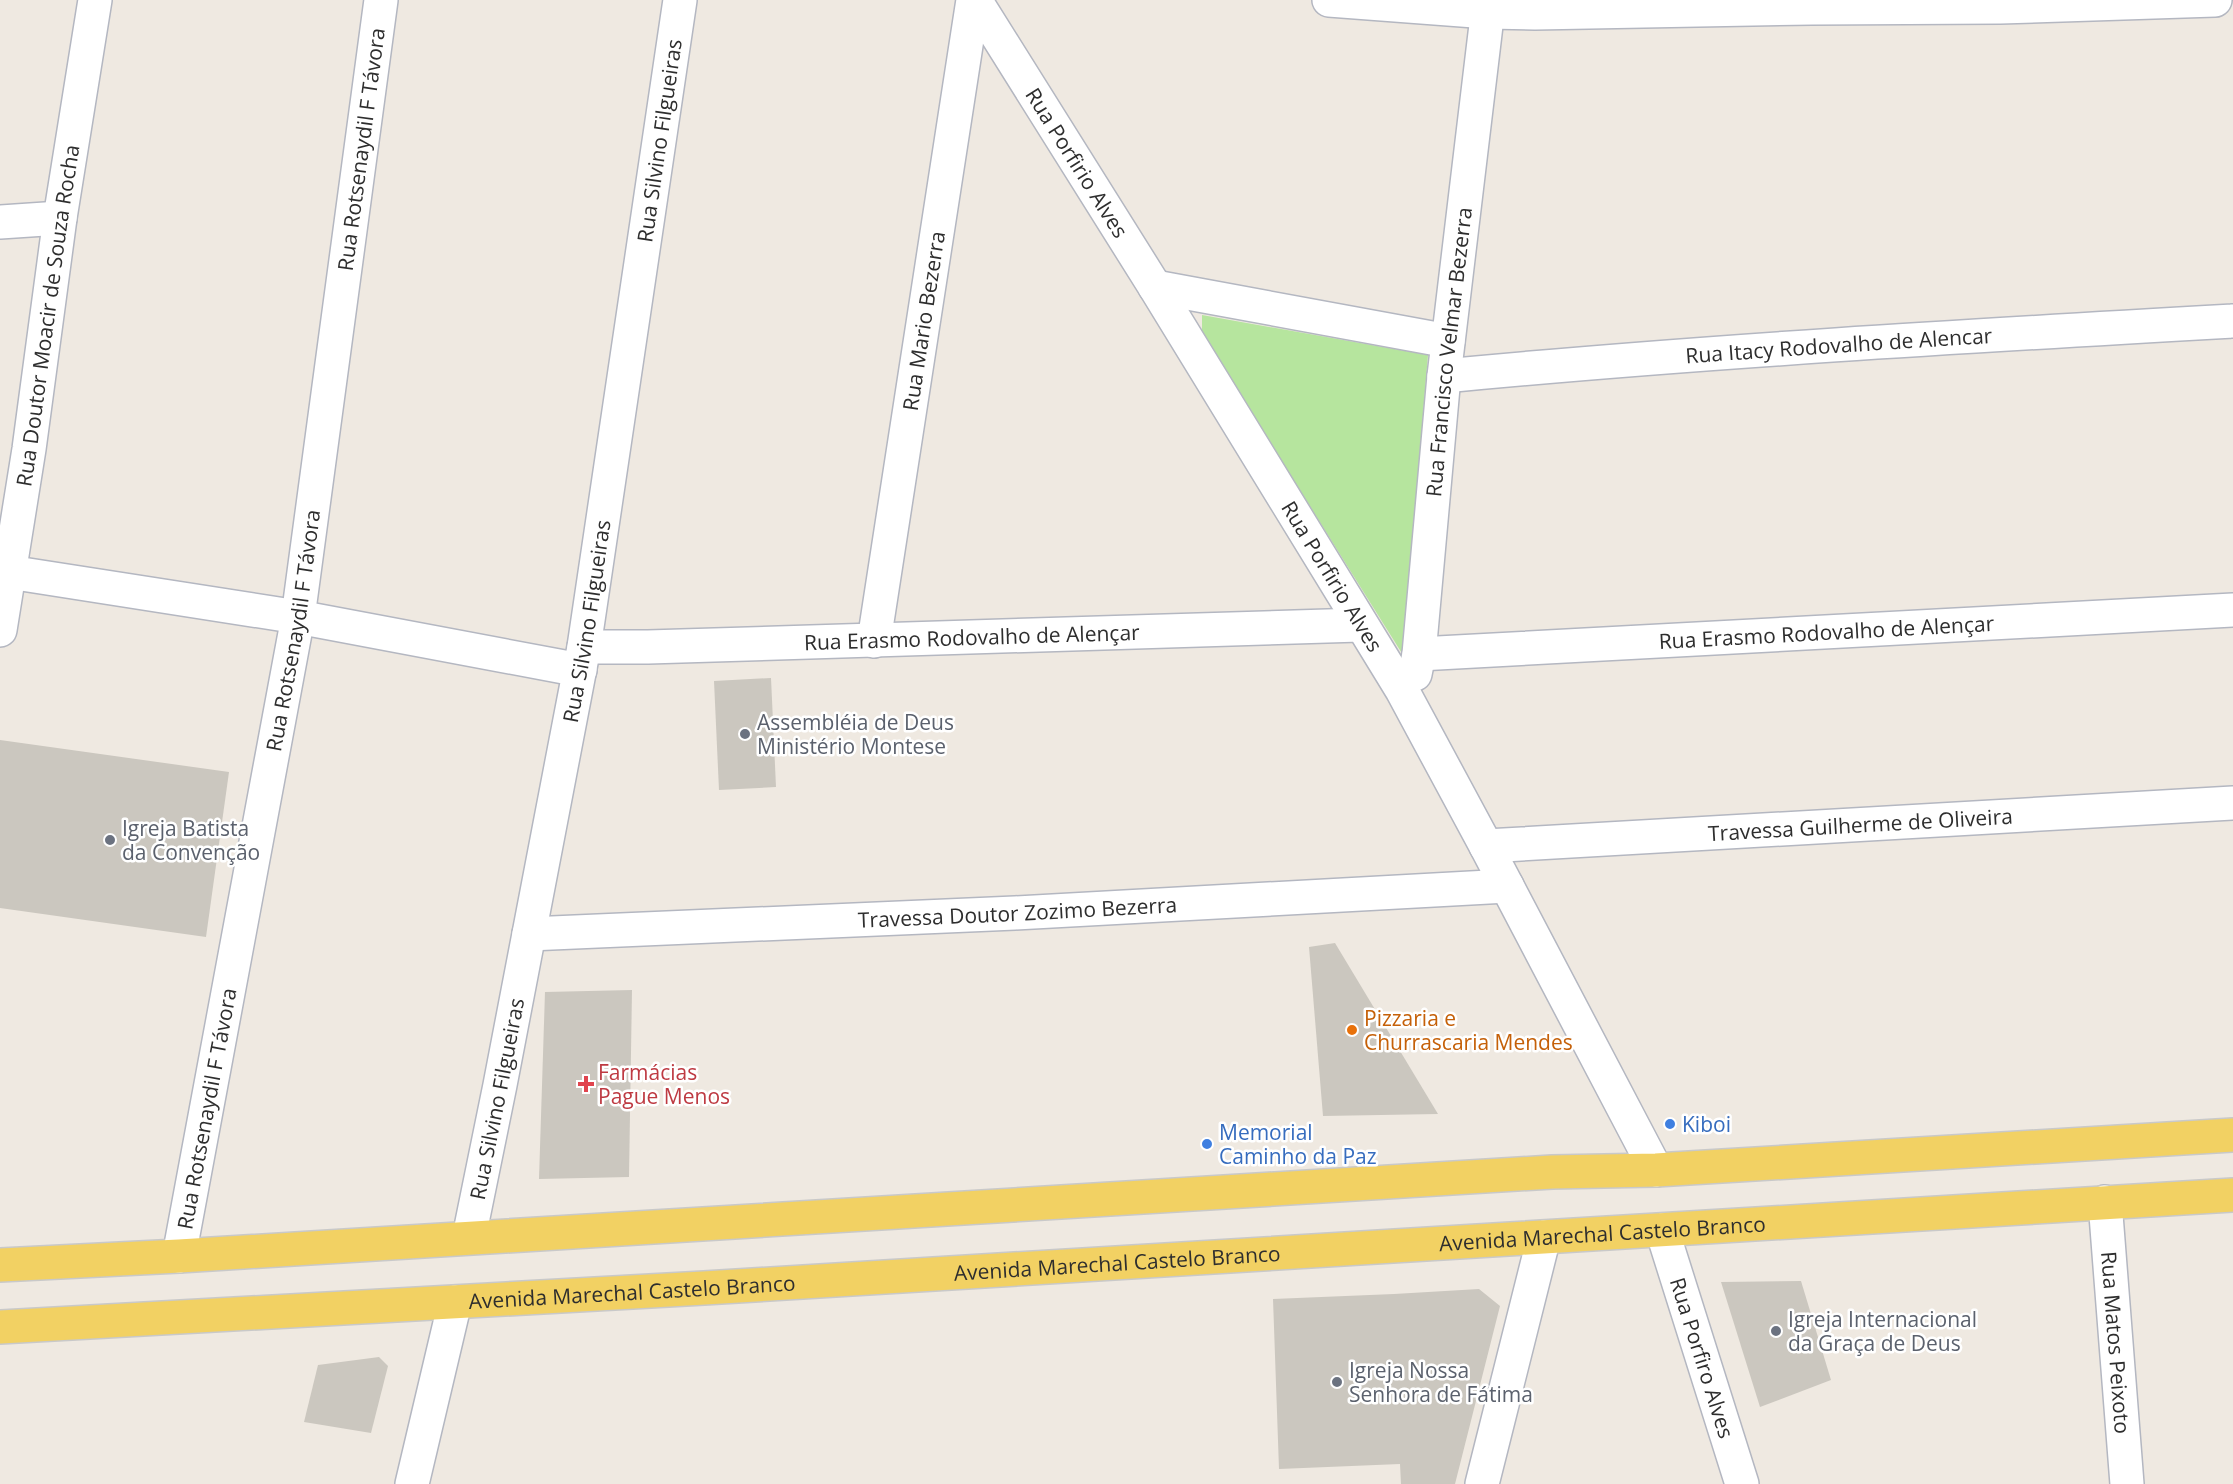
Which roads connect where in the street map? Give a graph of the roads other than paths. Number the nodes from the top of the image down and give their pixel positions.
1 (95, 0) edge
2 (381, 0) edge
3 (680, 0) edge
4 (974, 0) edge
5 (1329, 0) edge
6 (2215, 0) edge
7 (1489, 6) edge
8 (60, 218) junction
9 (0, 222) edge
10 (1155, 287) junction
11 (2233, 321) edge
12 (1448, 341) junction
13 (1444, 376) junction
14 (5, 573) edge
15 (2233, 610) edge
16 (298, 617) junction
17 (1360, 625) junction
18 (0, 630) edge
19 (874, 640) junction
20 (1419, 654) junction
21 (582, 659) junction
22 (1409, 705) junction
23 (2233, 804) edge
24 (1486, 846) junction
25 (1507, 886) junction
26 (529, 934) junction
27 (2233, 1135) edge
28 (1656, 1170) junction
29 (2233, 1195) edge
30 (2105, 1202) junction
31 (1662, 1230) junction
32 (469, 1237) junction
33 (1544, 1237) junction
34 (179, 1256) junction
35 (0, 1265) edge
36 (455, 1302) junction
37 (0, 1327) edge
38 (412, 1484) edge
39 (1482, 1484) edge
40 (1742, 1484) edge
41 (2127, 1484) edge

1 - 8 street, Rua Doutor Moacir de Souza Rocha
2 - 16 street, Rua Rotsenaydil F Távora
3 - 21 street, Rua Silvino Filgueiras
4 - 10 street, Rua Porfirio Alves
4 - 19 street, Rua Mario Bezerra
5 - 7 street
6 - 7 street
7 - 12 street, Rua Francisco Velmar Bezerra
8 - 9 street
8 - 14 street, Rua Doutor Moacir de Souza Rocha
10 - 12 street
10 - 17 street, Rua Porfirio Alves
11 - 13 street, Rua Itacy Rodovalho de Alencar
12 - 13 street, Rua Francisco Velmar Bezerra
13 - 20 street, Rua Francisco Velmar Bezerra
14 - 16 street, Rua Erasmo Rodovalho de Alençar
14 - 18 street, Rua Doutor Moacir de Souza Rocha
15 - 20 street, Rua Erasmo Rodovalho de Alençar
16 - 21 street, Rua Erasmo Rodovalho de Alençar
16 - 34 street, Rua Rotsenaydil F Távora
17 - 19 street, Rua Erasmo Rodovalho de Alençar
17 - 22 street, Rua Porfirio Alves
19 - 21 street, Rua Erasmo Rodovalho de Alençar
20 - 22 street, Rua Francisco Velmar Bezerra
21 - 26 street, Rua Silvino Filgueiras
22 - 24 street, Rua Porfirio Alves
23 - 24 street, Travessa Guilherme de Oliveira
24 - 25 street, Rua Porfirio Alves
25 - 26 street, Travessa Doutor Zozimo Bezerra
25 - 28 street, Rua Porfirio Alves
26 - 32 street, Rua Silvino Filgueiras
27 - 28 main road
28 - 32 main road
29 - 30 main road, Avenida Marechal Castelo Branco
30 - 31 main road, Avenida Marechal Castelo Branco
30 - 41 street, Rua Matos Peixoto
31 - 33 main road, Avenida Marechal Castelo Branco
31 - 40 street, Rua Porfiro Alves
32 - 34 main road
33 - 36 main road, Avenida Marechal Castelo Branco
33 - 39 street
34 - 35 main road
36 - 37 main road, Avenida Marechal Castelo Branco
36 - 38 street

